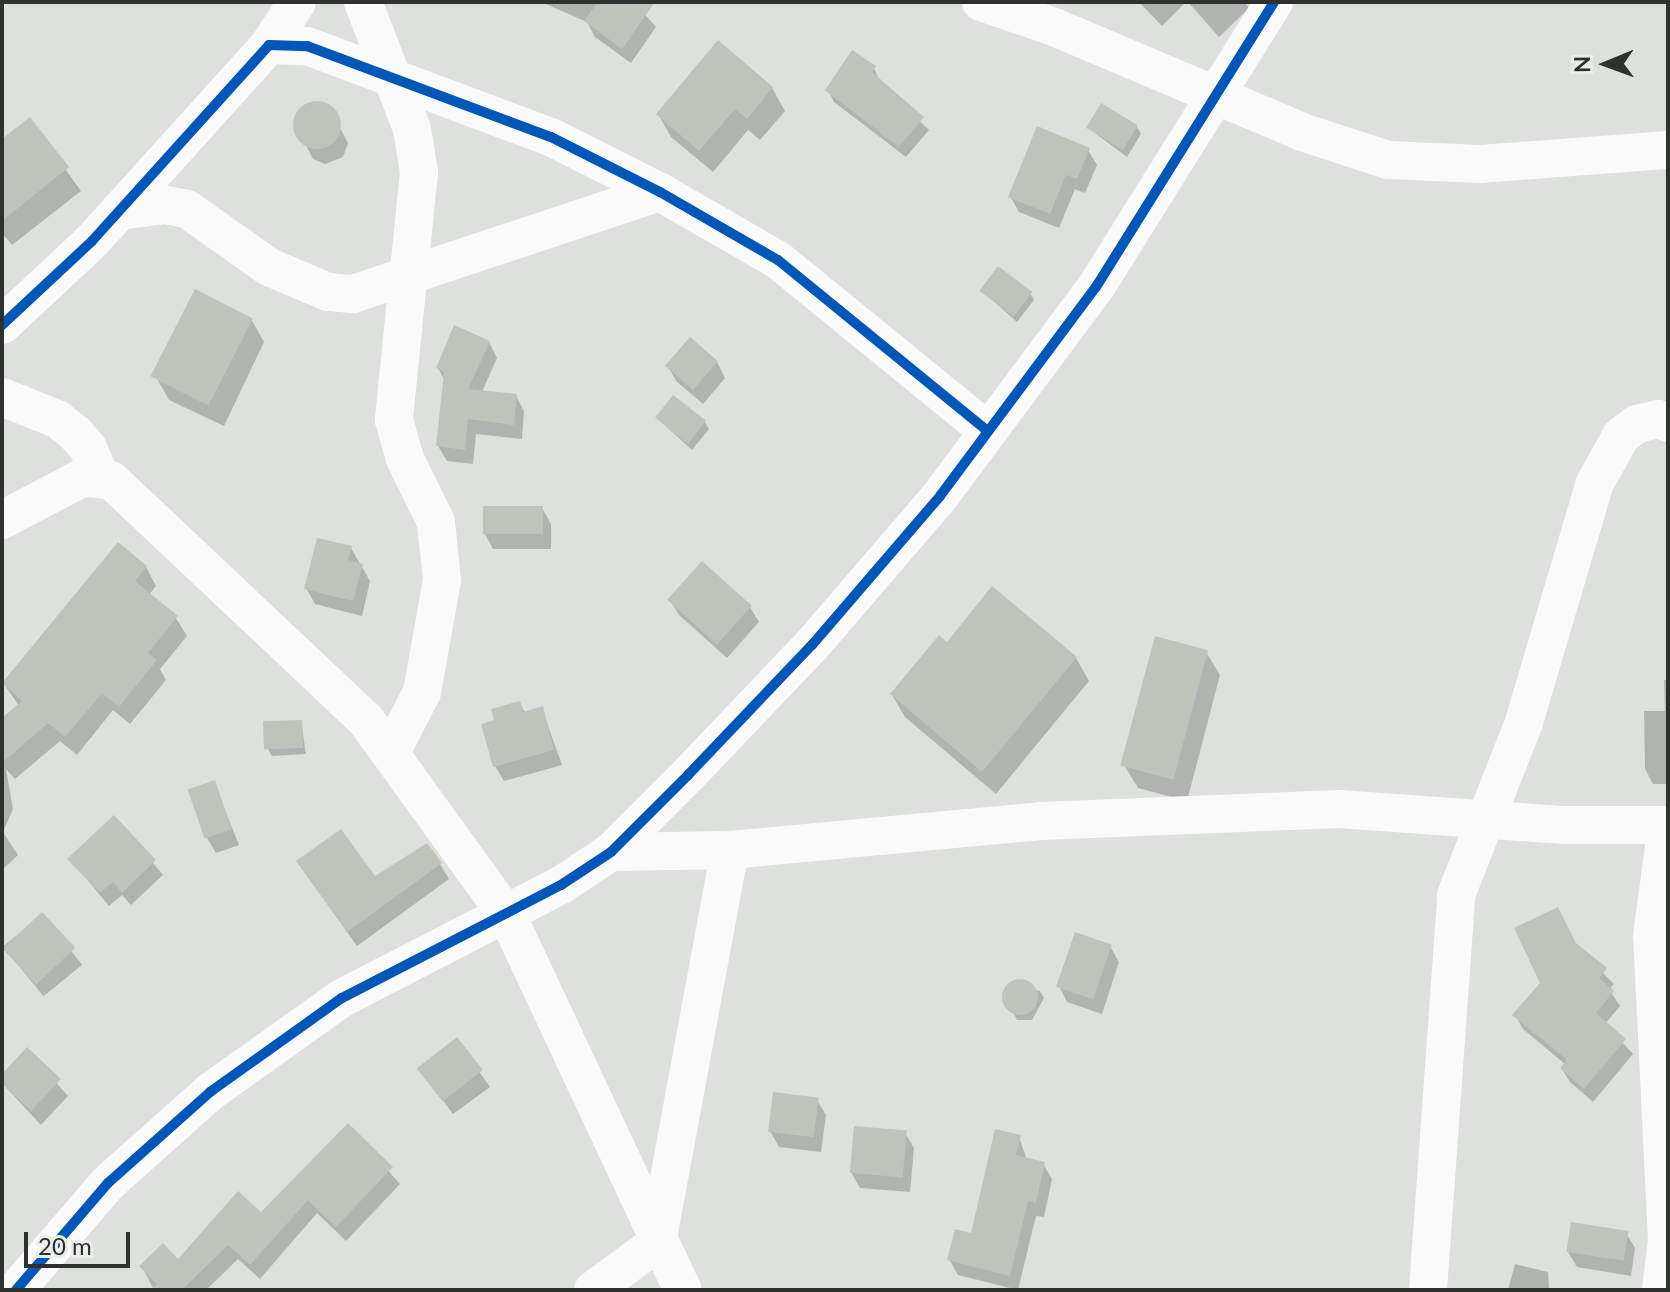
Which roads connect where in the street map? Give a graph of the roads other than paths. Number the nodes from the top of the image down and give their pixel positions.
1 (297, 2) edge
2 (363, 2) edge
3 (981, 2) edge
4 (1274, 2) edge
5 (269, 45) junction
6 (396, 80) junction
7 (1216, 98) junction
8 (1668, 150) edge
9 (660, 192) junction
10 (119, 211) junction
11 (407, 278) junction
12 (2, 325) edge
13 (2, 397) edge
14 (1668, 423) edge
15 (988, 431) junction
16 (100, 476) junction
17 (2, 520) edge
18 (391, 752) junction
19 (1485, 818) junction
20 (1667, 825) edge
21 (730, 850) junction
22 (611, 852) junction
23 (507, 915) junction
24 (657, 1243) junction
25 (16, 1290) edge
26 (593, 1290) edge
27 (683, 1290) edge
28 (1428, 1290) edge
29 (1661, 1290) edge

1 - 5 street
2 - 6 street
3 - 7 street
4 - 7 street
5 - 6 street
5 - 10 street
6 - 9 street
6 - 11 street
7 - 8 street
7 - 15 street
9 - 11 street
9 - 15 street
10 - 11 street
10 - 12 street
11 - 18 street
13 - 16 street
14 - 19 street
15 - 22 street
16 - 17 street
16 - 18 street
18 - 23 street
19 - 20 street
19 - 21 street
19 - 28 street
20 - 29 street
21 - 22 street
21 - 24 street
22 - 23 street
23 - 24 street
23 - 25 street
24 - 26 street
24 - 27 street

